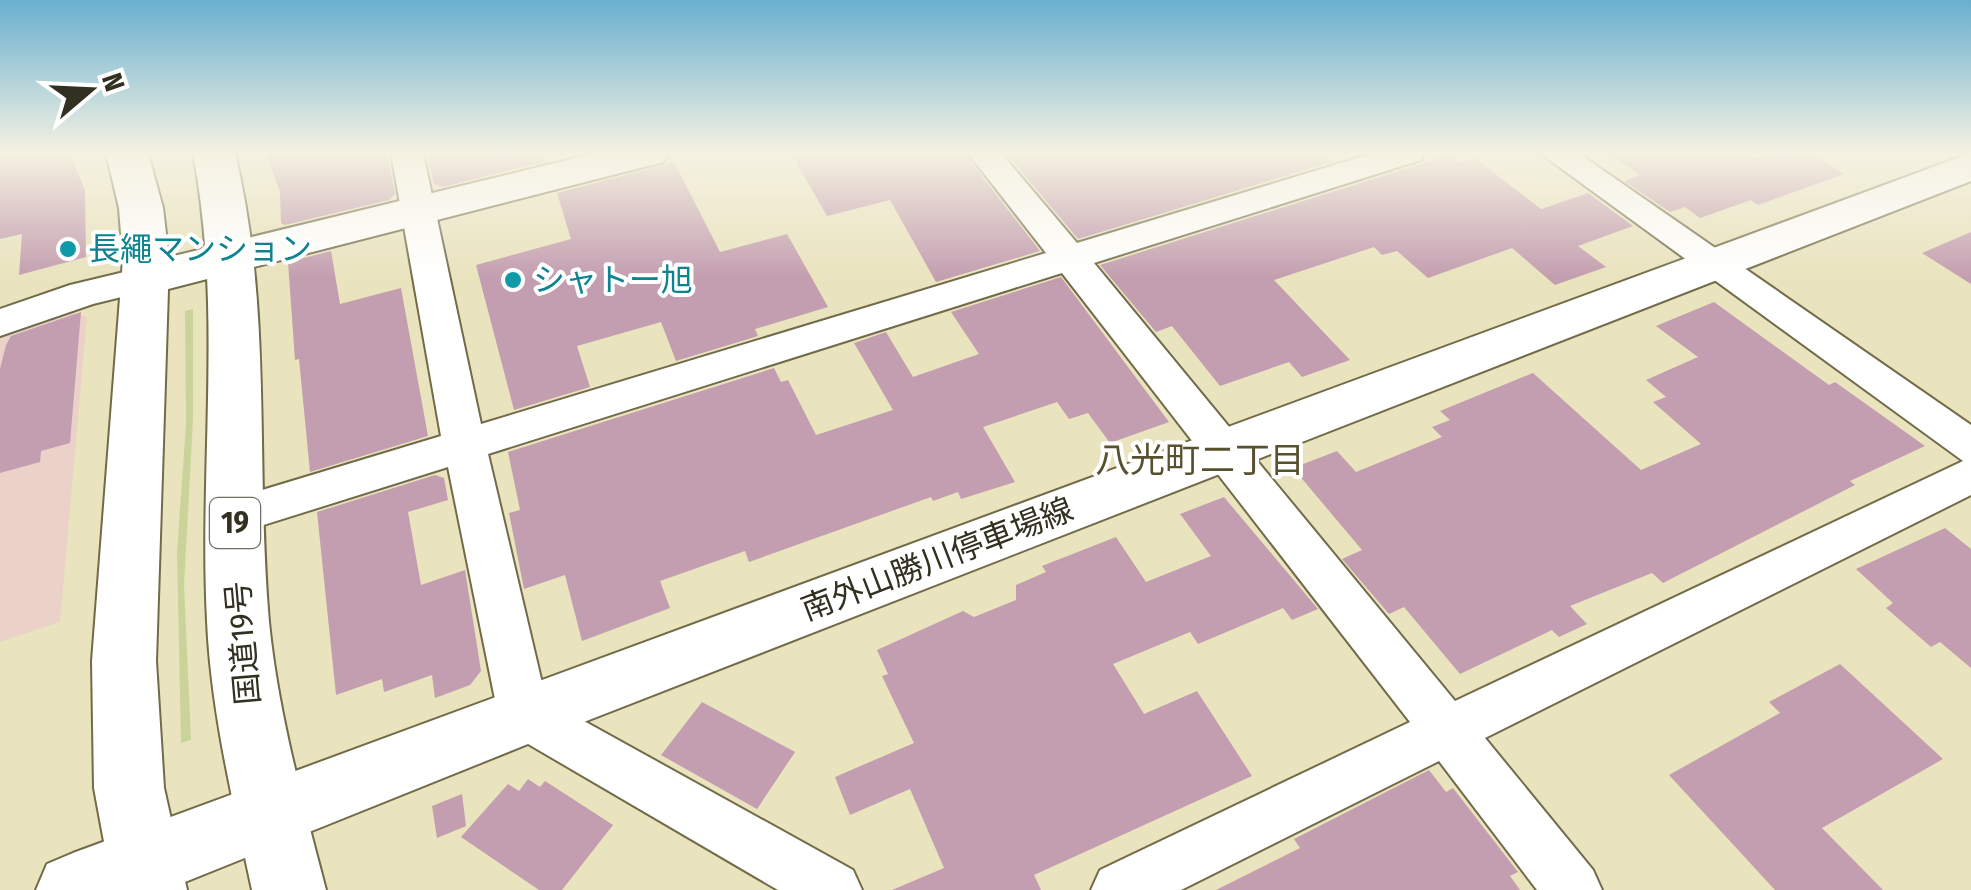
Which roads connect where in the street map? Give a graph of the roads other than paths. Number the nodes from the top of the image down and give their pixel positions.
1 (136, 195) edge
2 (224, 195) edge
3 (415, 195) edge
4 (481, 195) edge
5 (1018, 195) edge
6 (1274, 195) edge
7 (1616, 195) edge
8 (1895, 195) edge
9 (419, 210) junction
10 (1070, 257) junction
11 (234, 258) junction
12 (1714, 262) junction
13 (145, 279) junction
14 (0, 323) edge
15 (464, 443) junction
16 (1971, 447) edge
17 (1227, 450) junction
18 (1971, 476) edge
19 (235, 516) junction
20 (524, 714) junction
21 (1448, 728) junction
22 (270, 812) junction
23 (147, 876) edge
24 (73, 890) edge
25 (289, 890) edge
26 (833, 890) edge
27 (1120, 890) edge
28 (1573, 890) edge

1 - 13 main road
2 - 11 main road, 国道19号 / 19
3 - 9 street
4 - 9 main road
5 - 10 street
6 - 10 street
7 - 12 street
8 - 12 main road, 南外山勝川停車場線
9 - 11 main road
9 - 15 street
10 - 15 street
10 - 17 street
11 - 13 main road
11 - 19 main road, 国道19号 / 19
12 - 16 street
12 - 17 main road, 南外山勝川停車場線
13 - 14 street
13 - 23 main road
15 - 19 street
15 - 20 street
17 - 20 main road, 南外山勝川停車場線
17 - 21 street
18 - 21 street
19 - 22 main road, 国道19号 / 19
20 - 22 main road, 南外山勝川停車場線
20 - 26 street
21 - 27 street
21 - 28 street
22 - 23 main road, 南外山勝川停車場線
22 - 25 main road, 国道19号 / 19
23 - 24 main road, 南外山勝川停車場線

